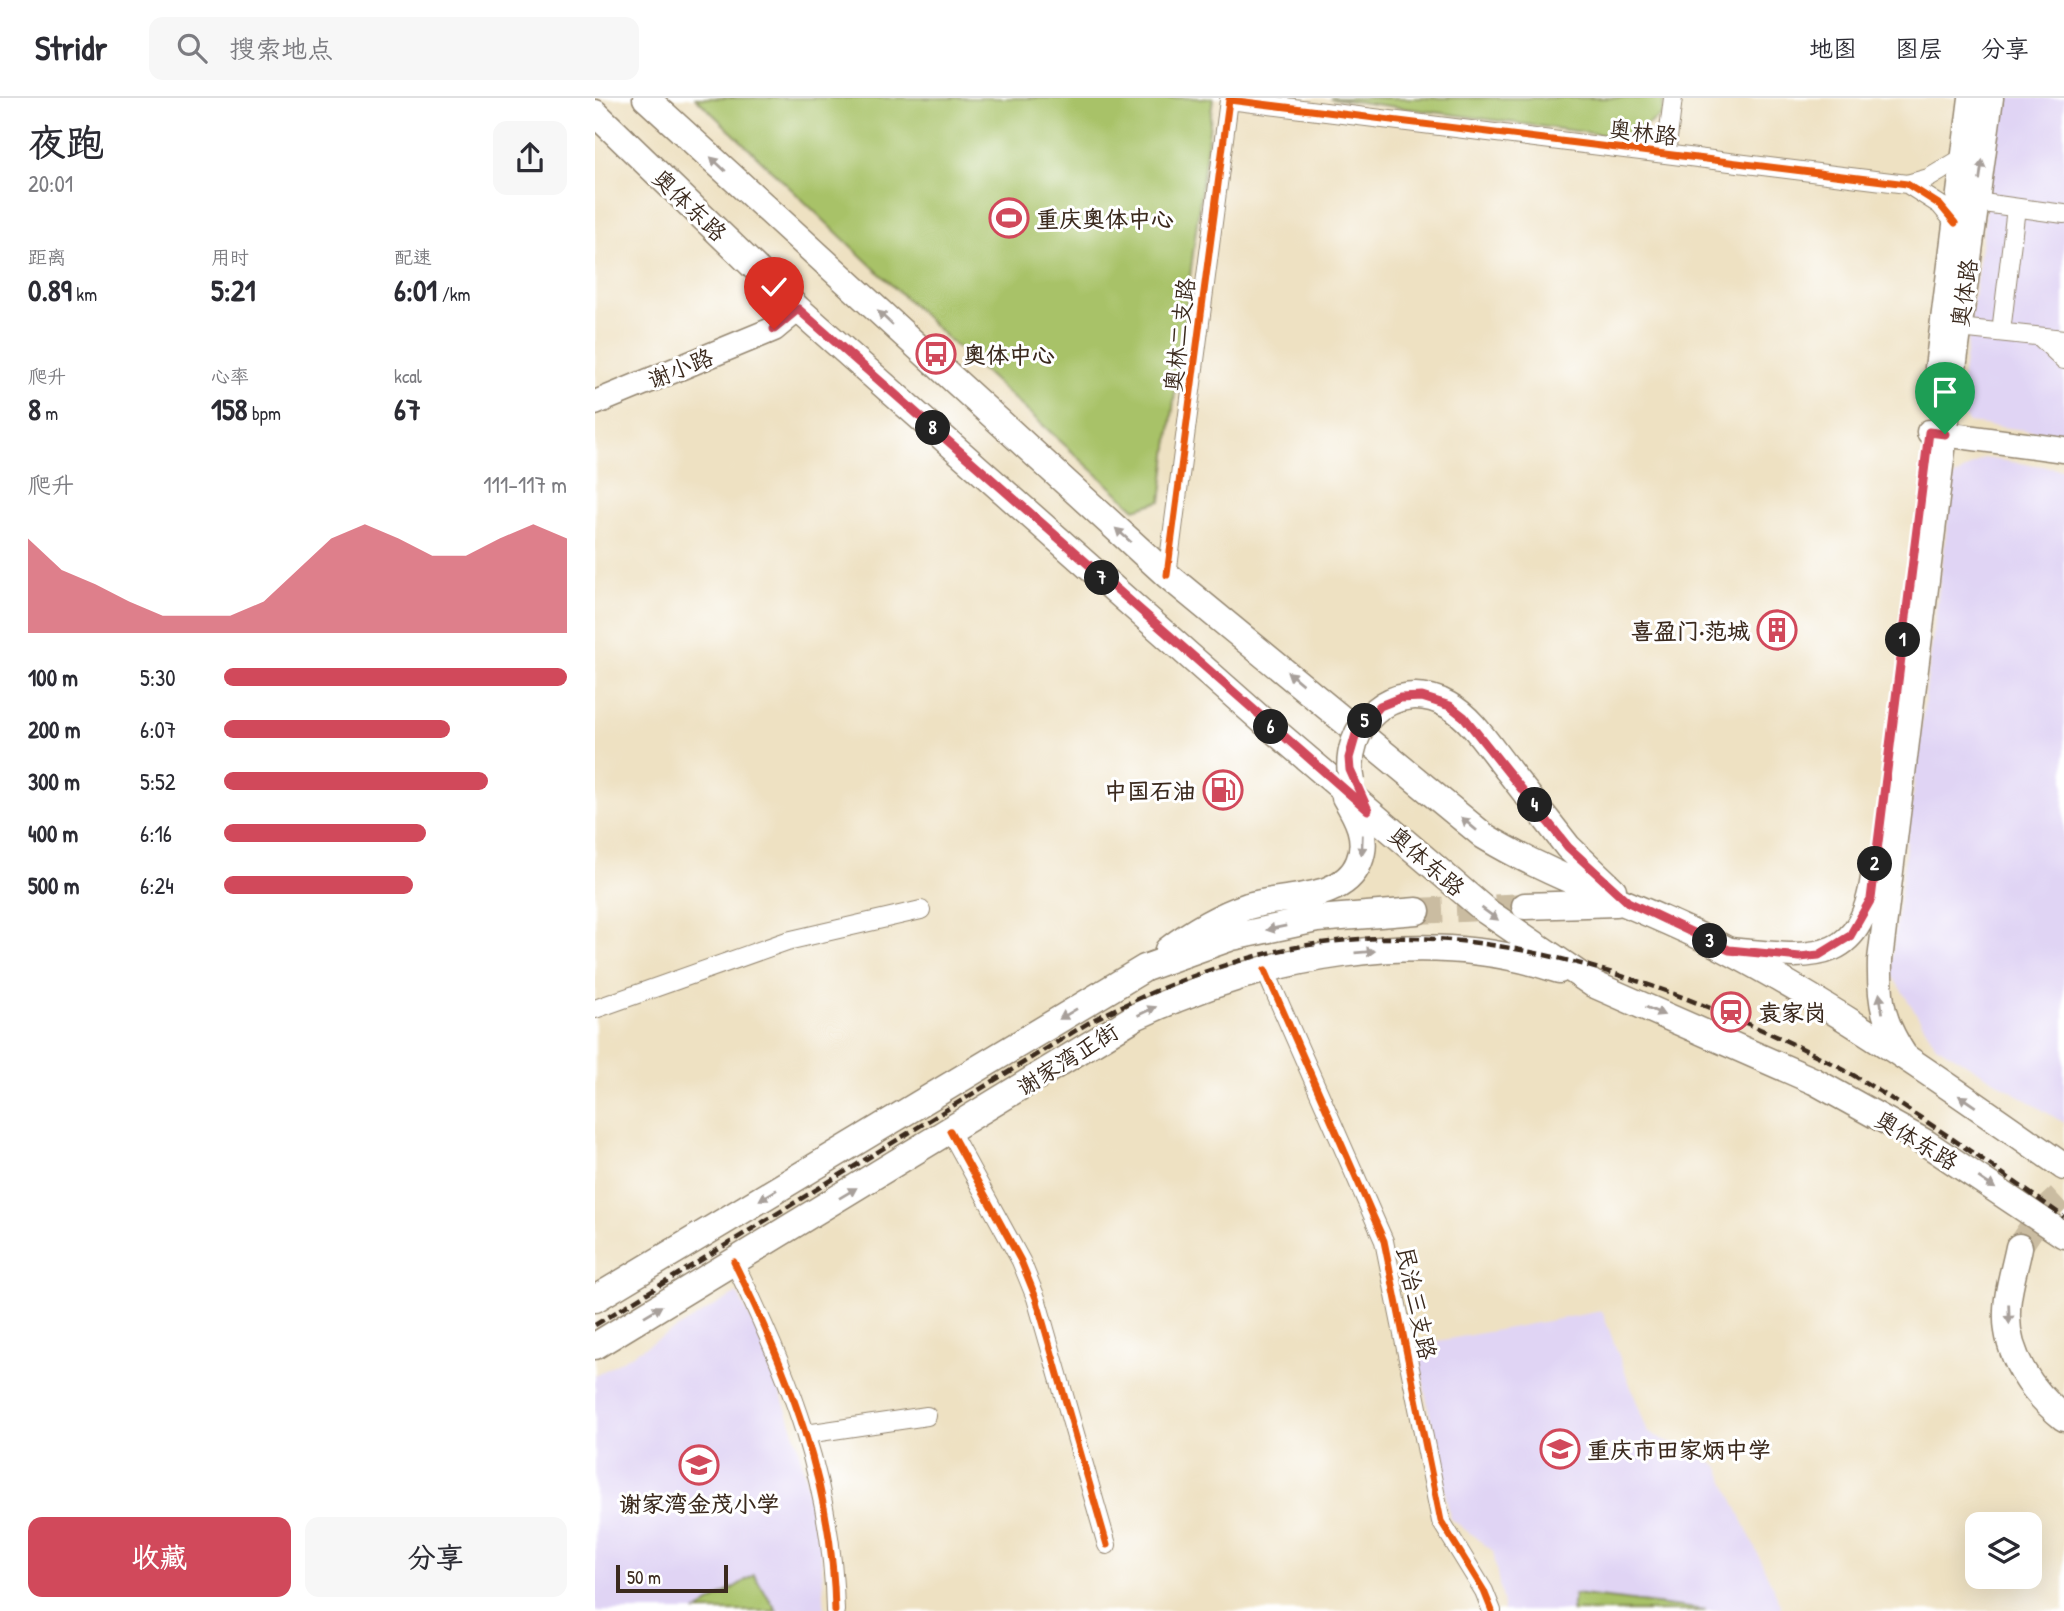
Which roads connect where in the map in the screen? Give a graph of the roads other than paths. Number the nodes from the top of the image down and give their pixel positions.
1 (646, 98) edge
2 (1673, 98) edge
3 (1971, 98) edge
4 (1990, 98) edge
5 (1229, 100) joint
6 (595, 113) edge
7 (1666, 154) junction
8 (1964, 158) junction
9 (1907, 184) junction
10 (1976, 202) junction
11 (2016, 208) junction
12 (2064, 215) edge
13 (1955, 223) junction
14 (798, 309) junction
15 (1959, 328) junction
16 (2001, 332) junction
17 (2040, 337) junction
18 (2064, 339) edge
19 (2064, 360) edge
20 (595, 403) edge
21 (1937, 433) junction
22 (2064, 450) edge
23 (1167, 575) junction
24 (1344, 782) junction
25 (1628, 902) junction
26 (1525, 906) tunnel mouth
27 (921, 911) dead end
28 (1417, 911) tunnel mouth
29 (1729, 950) junction
30 (1145, 968) junction
31 (1265, 970) junction
32 (1593, 984) junction
33 (595, 1009) edge
34 (1911, 1063) junction
35 (950, 1131) junction
36 (2064, 1167) edge
37 (2064, 1235) edge
38 (2019, 1247) tunnel mouth
39 (734, 1262) junction
40 (595, 1298) edge
41 (595, 1346) edge
42 (927, 1416) dead end
43 (2064, 1418) edge
44 (806, 1434) junction
45 (1107, 1545) dead end
46 (835, 1611) edge
47 (1492, 1611) edge

23 -> 1 main road
2 - 7 street
3 - 8 main road, 奥体路
10 -> 4 main road, 奥体路
5 - 7 street, 奥林路
5 - 23 street, 奥林二支路
6 - 14 main road, 奥体东路
7 - 9 street, 奥林路
8 - 9 street, 奥林路
8 - 13 main road, 奥体路
9 - 13 street, 奥林路
10 - 11 street
10 - 15 main road, 奥体路
11 - 12 street
11 - 16 street
13 - 21 main road, 奥体路
14 - 20 main road, 谢小路
14 - 24 main road, 奥体东路
15 - 16 street
15 - 21 main road, 奥体路
16 - 17 street
17 - 18 street
17 - 19 street
21 - 22 main road
21 - 29 main road, 奥体路
34 -> 21 main road, 奥体路
25 -> 23 main road
24 - 25 main road, bridge
24 -> 30 main road
24 -> 32 main road, 奥体东路
25 - 26 main road
25 - 29 main road
27 - 33 street
28 -> 30 main road, 谢家湾正街
29 - 34 main road
30 -> 40 main road, 谢家湾正街
31 -> 32 main road, 谢家湾正街
35 -> 31 main road, 谢家湾正街
31 - 47 street, 民治三支路
32 -> 37 main road, 奥体东路
36 -> 34 main road
39 -> 35 main road, 谢家湾正街
35 - 45 street
38 -> 43 main road
41 -> 39 main road, 谢家湾正街
39 - 44 street
42 - 44 street
44 - 46 street

